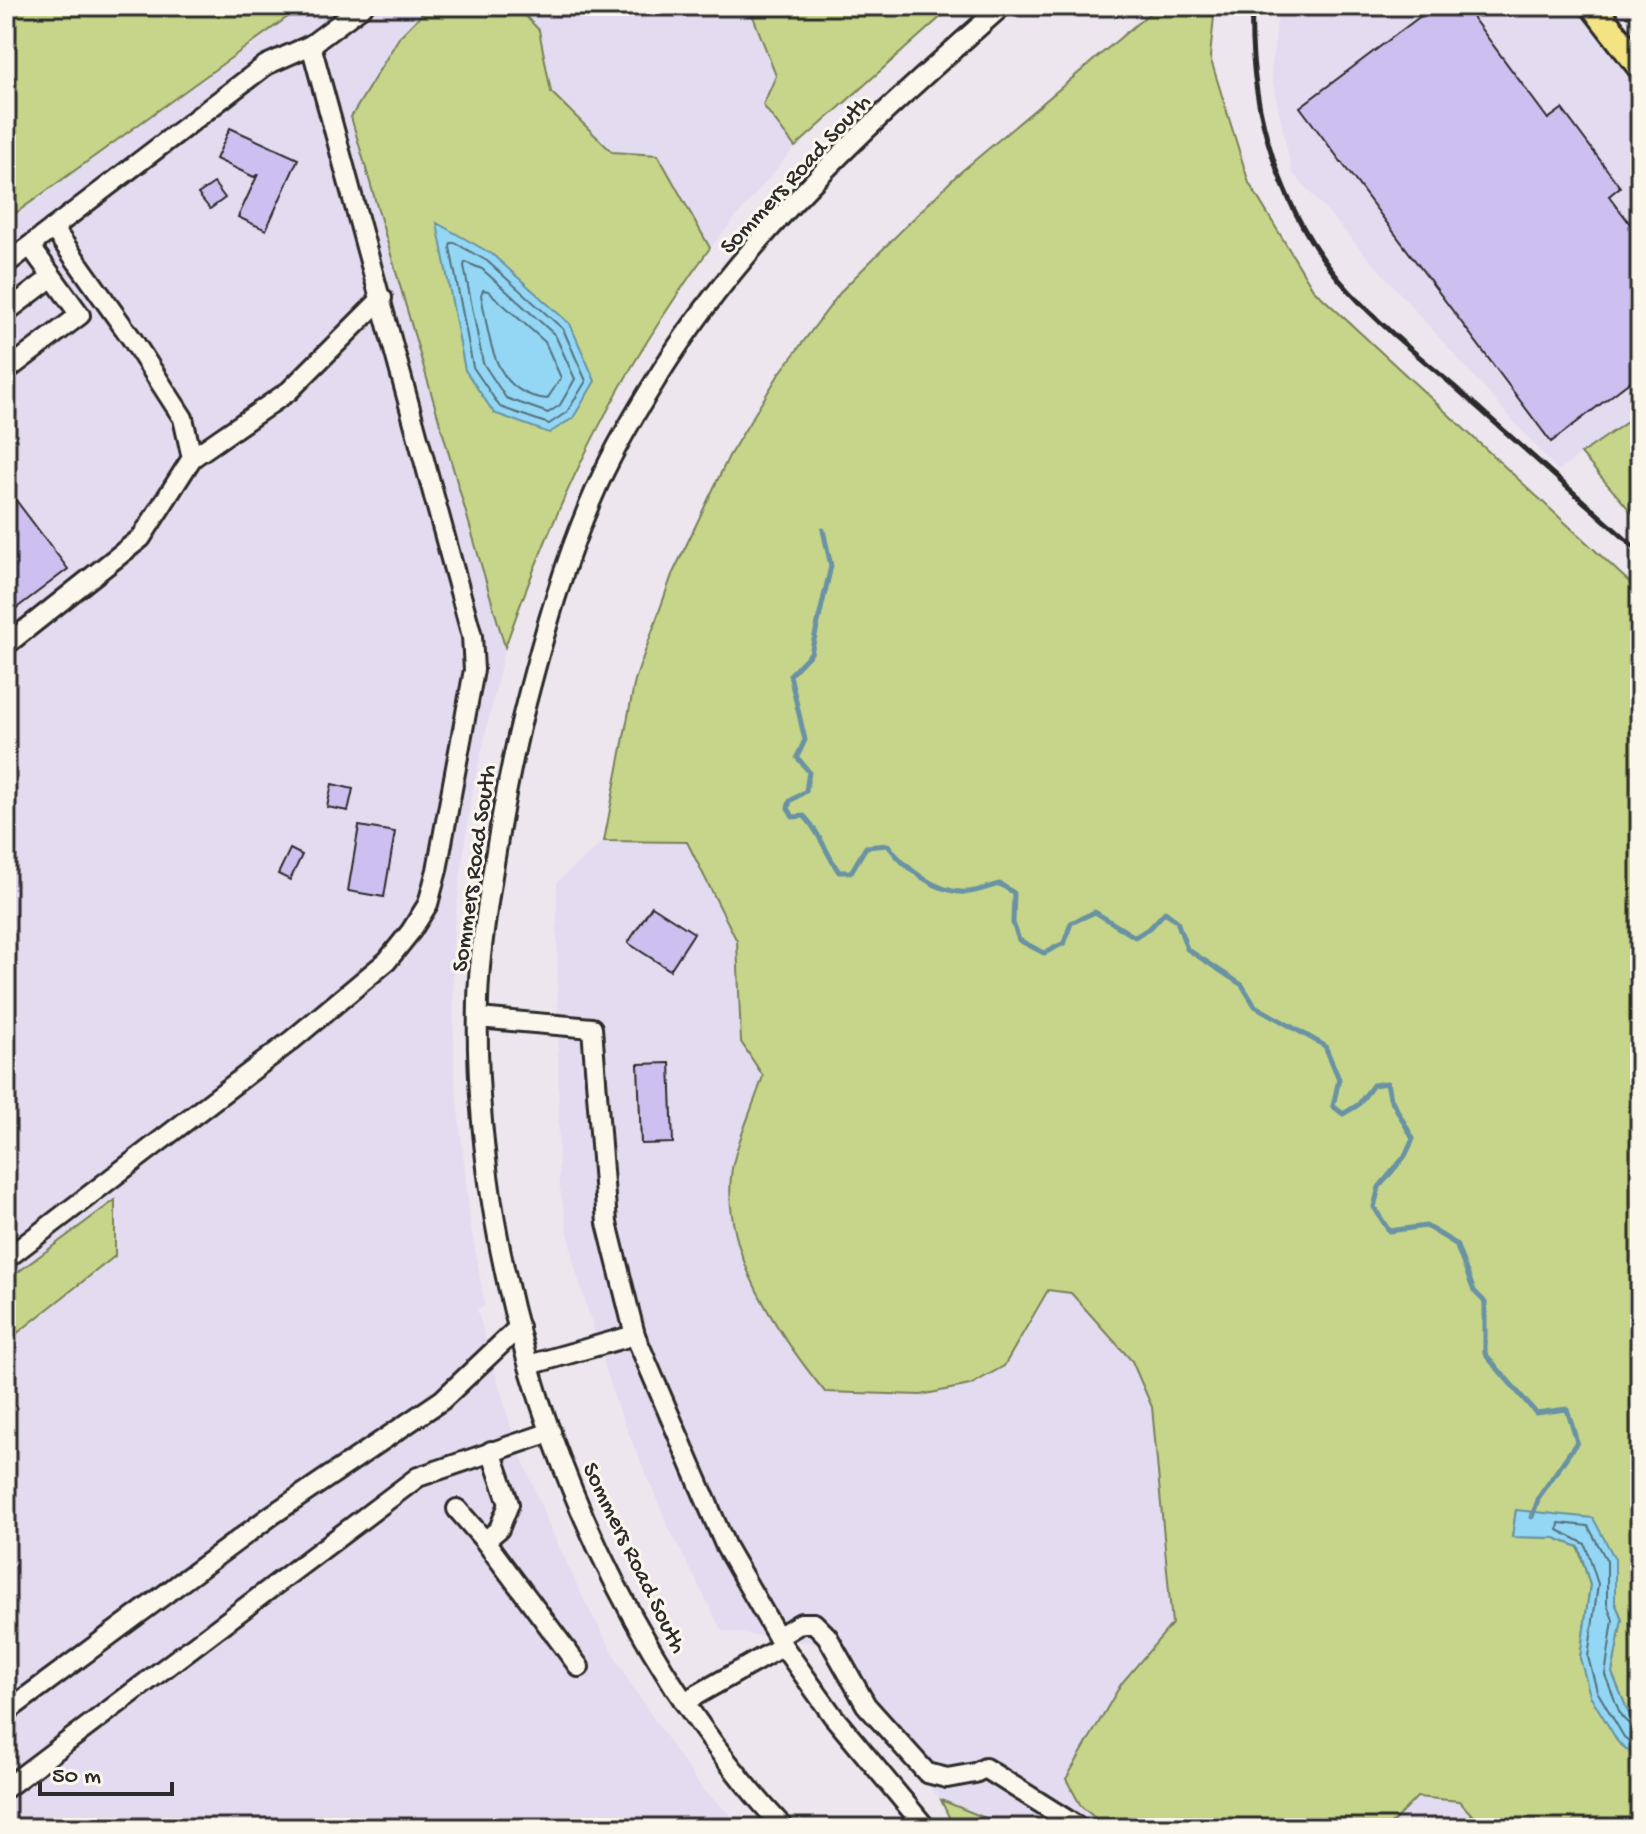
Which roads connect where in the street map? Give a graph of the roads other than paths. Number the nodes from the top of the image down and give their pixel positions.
1 (363, 6) edge
2 (1002, 6) edge
3 (1593, 6) edge
4 (311, 45) junction
5 (1640, 67) edge
6 (53, 228) junction
7 (30, 246) junction
8 (6, 264) edge
9 (52, 277) junction
10 (382, 298) junction
11 (6, 312) edge
12 (6, 371) edge
13 (192, 458) junction
14 (6, 645) edge
15 (478, 1018) junction
16 (6, 1259) edge
17 (519, 1327) junction
18 (635, 1335) junction
19 (529, 1365) junction
20 (551, 1432) junction
21 (491, 1451) junction
22 (457, 1509) dead end
23 (485, 1541) junction
24 (780, 1642) junction
25 (579, 1667) dead end
26 (684, 1702) junction
27 (6, 1712) edge
28 (6, 1788) edge
29 (771, 1824) edge
30 (926, 1828) edge
31 (1080, 1828) edge

1 - 4 street
2 - 15 street, Sommers Road South
3 - 5 main road
4 - 6 street
4 - 10 street
6 - 7 street
6 - 13 street
7 - 8 street
7 - 9 street
9 - 11 street
9 - 12 street
10 - 13 street
10 - 16 street
13 - 14 street
15 - 17 street, Sommers Road South
15 - 18 street
17 - 19 street, Sommers Road South
17 - 27 street
18 - 19 street
18 - 24 street
19 - 20 street, Sommers Road South
20 - 21 street
20 - 26 street, Sommers Road South
21 - 23 street
21 - 28 street
22 - 23 street
23 - 25 street
24 - 26 street
24 - 30 street
24 - 31 street
26 - 29 street, Sommers Road South

